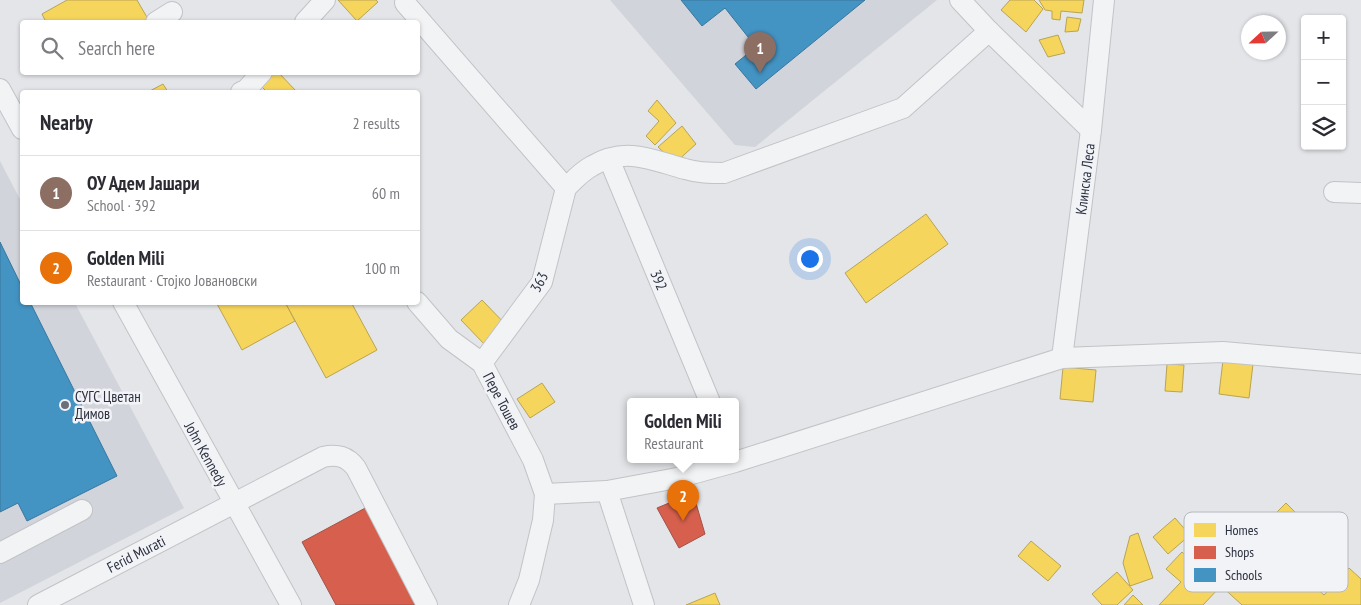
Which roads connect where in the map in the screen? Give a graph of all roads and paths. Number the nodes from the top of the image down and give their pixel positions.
1 (325, 0) edge
2 (960, 0) edge
3 (1104, 0) edge
4 (405, 3) dead end
5 (307, 20) edge
6 (420, 20) edge
7 (420, 20) edge
8 (989, 31) junction
9 (259, 75) edge
10 (0, 89) edge
11 (246, 90) edge
12 (20, 125) edge
13 (1091, 130) junction
14 (609, 159) junction
15 (566, 188) junction
16 (1334, 192) dead end
17 (1361, 193) edge
18 (124, 305) edge
19 (420, 305) edge
20 (1062, 358) junction
21 (482, 363) junction
22 (1361, 364) edge
23 (708, 398) edge
24 (739, 459) edge
25 (727, 463) edge
26 (607, 491) junction
27 (545, 494) junction
28 (234, 504) junction
29 (82, 510) dead end
30 (0, 553) edge
31 (38, 605) edge
32 (291, 605) edge
33 (427, 605) edge
34 (518, 605) edge
35 (644, 605) edge

1 - 5 street
2 - 8 street
3 - 13 street, Клинска Леса
4 - 6 street
7 - 15 street
8 - 13 street
8 - 14 street
9 - 11 street
10 - 12 street
13 - 20 street, Клинска Леса
14 - 15 street
14 - 23 street, 392
15 - 21 street, 363
16 - 17 street
18 - 28 street, John Kennedy
19 - 21 street, Пере Тошев
20 - 22 street
20 - 24 street
21 - 27 street, Пере Тошев
25 - 26 street
26 - 27 street
26 - 35 street
27 - 34 street
28 - 31 street, Ferid Murati
28 - 32 street, John Kennedy
28 - 33 street, Ferid Murati
29 - 30 street

